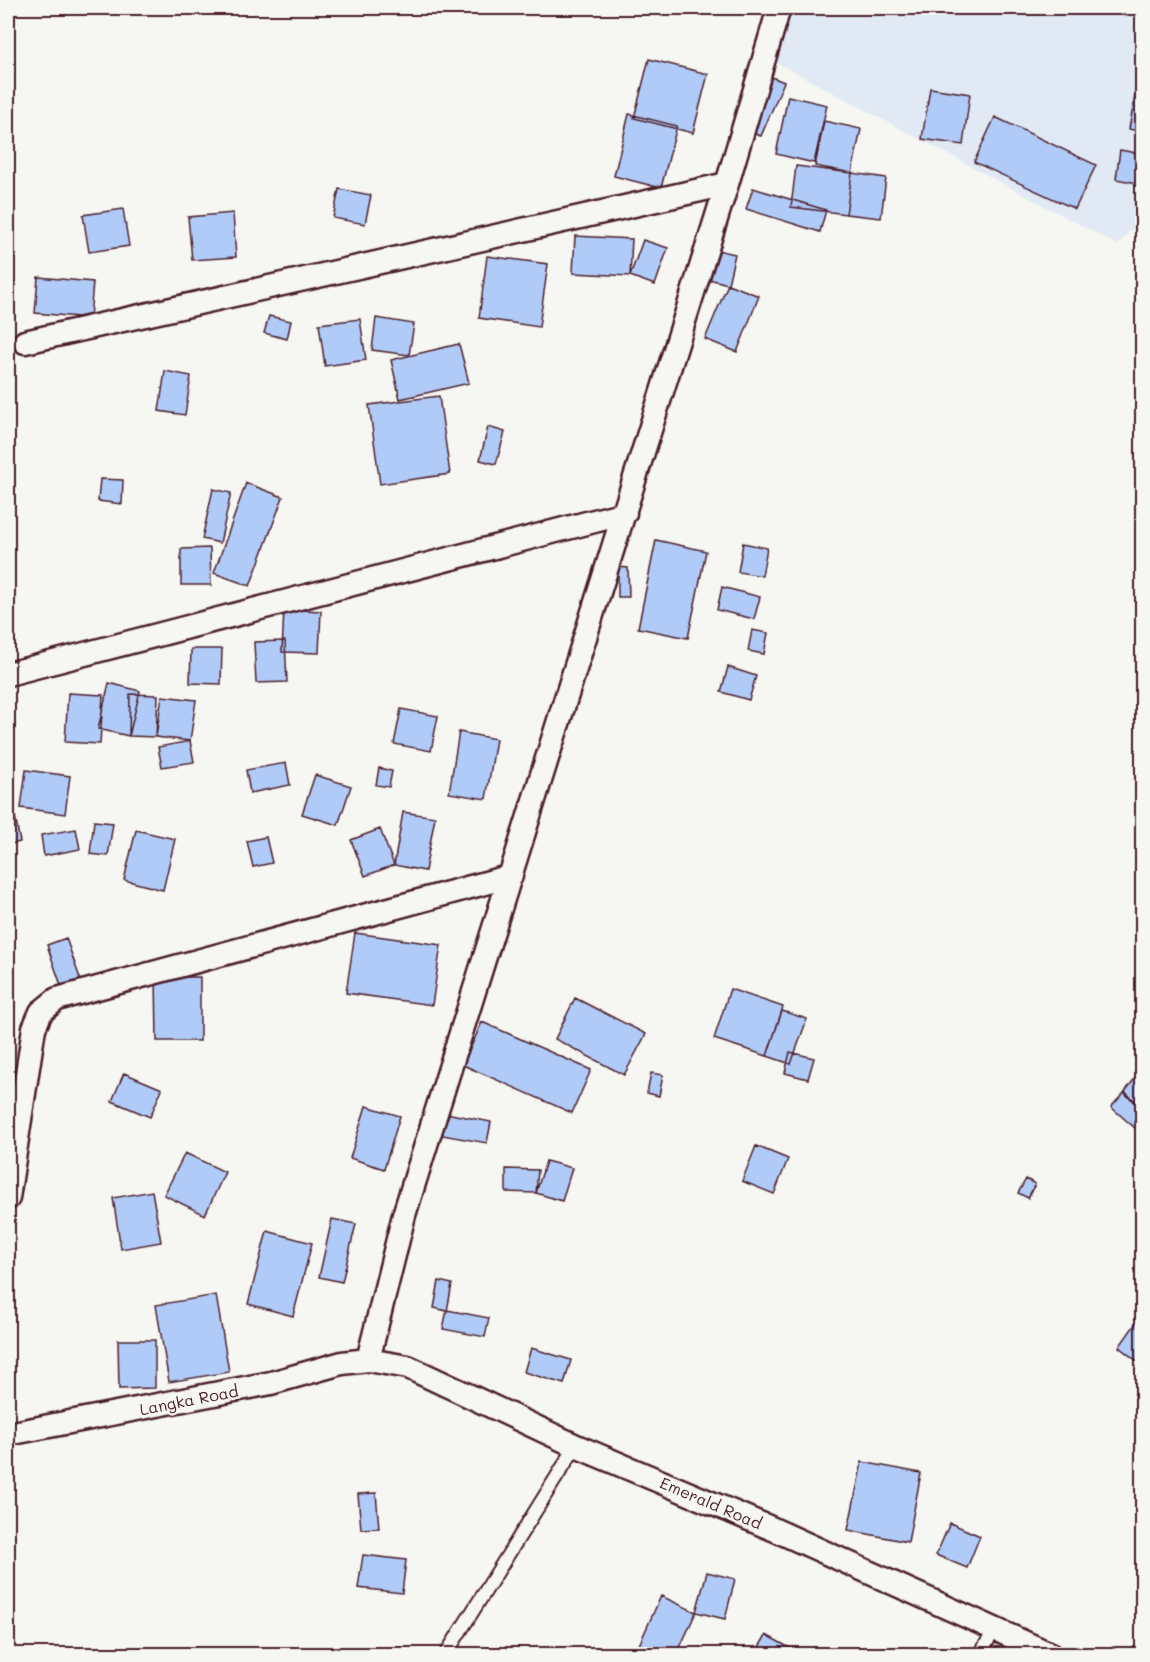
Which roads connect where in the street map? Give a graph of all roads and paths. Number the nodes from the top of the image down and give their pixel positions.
1 (779, 8) edge
2 (727, 184) junction
3 (25, 342) dead end
4 (625, 513) junction
5 (8, 674) edge
6 (511, 876) junction
7 (8, 1198) edge
8 (368, 1360) junction
9 (8, 1434) edge
10 (576, 1446) junction
11 (995, 1629) junction
12 (446, 1654) edge
13 (980, 1654) edge
14 (1050, 1654) edge

1 - 2 street
2 - 3 street
2 - 4 street
4 - 5 street
4 - 6 street
6 - 7 street
6 - 8 street
8 - 9 street, Langka Road
8 - 10 street, Emerald Road
10 - 11 street, Emerald Road
10 - 12 lane
11 - 13 lane
11 - 14 street, Emerald Road

